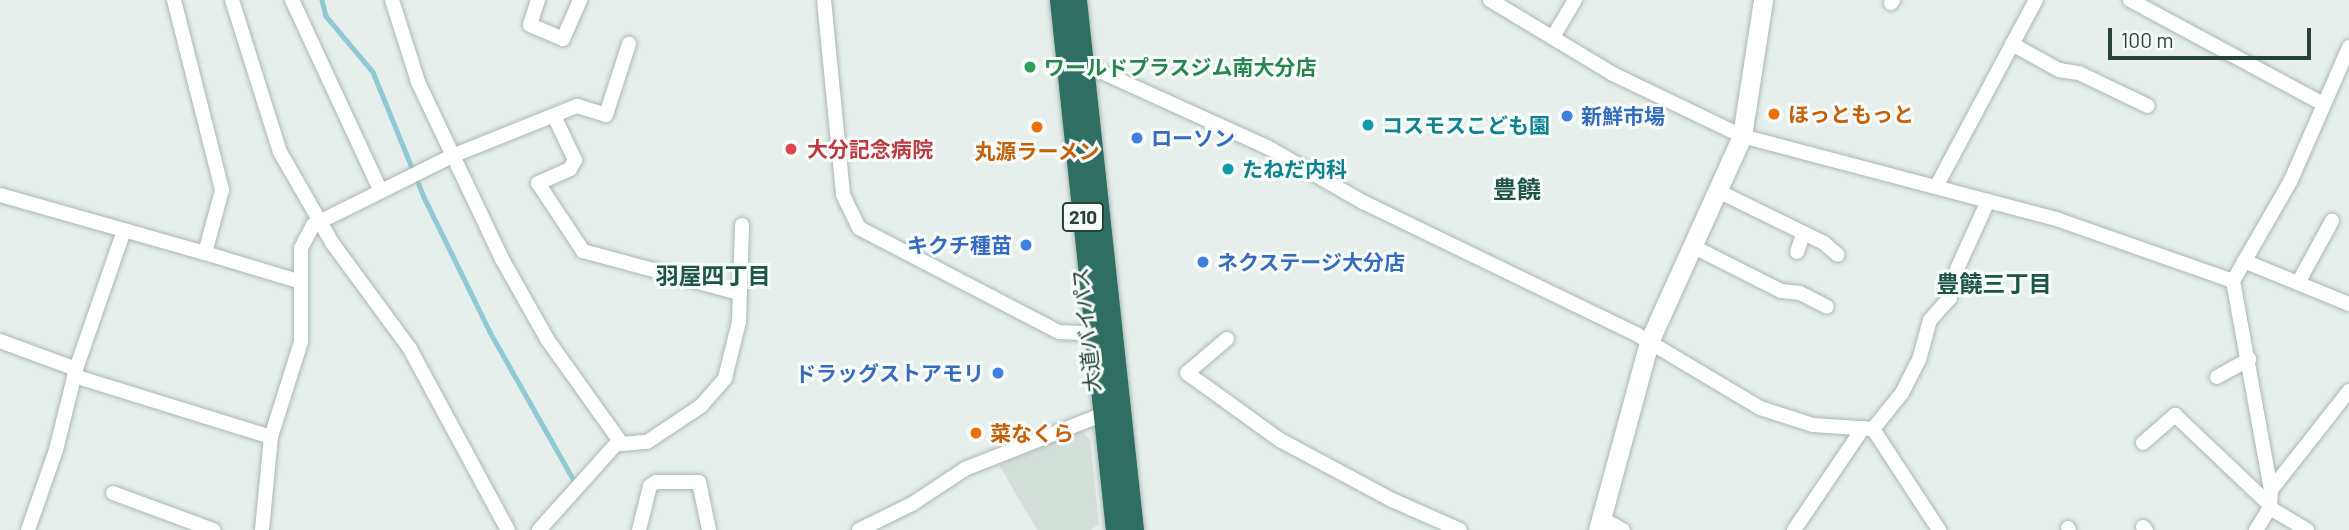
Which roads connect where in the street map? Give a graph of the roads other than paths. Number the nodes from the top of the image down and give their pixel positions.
1 (174, 0) edge
2 (232, 0) edge
3 (292, 0) edge
4 (392, 0) edge
5 (538, 0) edge
6 (580, 0) edge
7 (824, 0) edge
8 (1060, 0) edge
9 (1076, 0) edge
10 (1490, 0) edge
11 (1575, 0) edge
12 (1763, 0) edge
13 (2036, 0) edge
14 (2130, 0) edge
15 (1553, 37) junction
16 (629, 44) dead end
17 (2012, 44) junction
18 (2349, 47) edge
19 (1076, 70) junction
20 (2323, 104) junction
21 (2148, 106) dead end
22 (554, 117) junction
23 (1742, 136) junction
24 (452, 156) junction
25 (1936, 187) junction
26 (380, 190) junction
27 (1720, 192) junction
28 (0, 195) edge
29 (1988, 201) junction
30 (320, 220) junction
31 (2332, 221) dead end
32 (742, 225) dead end
33 (124, 230) junction
34 (1803, 234) junction
35 (1694, 247) junction
36 (1797, 252) dead end
37 (205, 253) junction
38 (1838, 255) dead end
39 (2244, 261) junction
40 (2233, 281) junction
41 (301, 282) junction
42 (2298, 283) junction
43 (739, 293) junction
44 (2349, 304) edge
45 (1827, 307) dead end
46 (1103, 334) junction
47 (1227, 339) dead end
48 (0, 341) edge
49 (1649, 342) junction
50 (2249, 359) junction
51 (75, 372) junction
52 (2217, 377) dead end
53 (2349, 391) edge
54 (1111, 410) junction
55 (1868, 428) junction
56 (271, 438) junction
57 (618, 442) junction
58 (2143, 443) dead end
59 (2271, 490) junction
60 (113, 493) dead end
61 (2270, 507) junction
62 (1600, 524) edge
63 (28, 530) edge
64 (213, 530) edge
65 (262, 530) edge
66 (508, 530) edge
67 (539, 530) edge
68 (639, 530) edge
69 (709, 530) edge
70 (859, 530) edge
71 (1116, 530) edge
72 (1133, 530) edge
73 (1460, 530) edge
74 (1623, 530) edge
75 (1794, 530) edge
76 (1939, 530) edge
77 (2256, 530) edge
78 (2307, 530) edge

1 - 37 street
2 - 30 street
3 - 26 street
4 - 24 street
5 - 6 street
7 - 46 street
8 - 19 highway, 大道バイパス / 210
9 - 19 highway, 大道バイパス / 210
10 - 15 street
11 - 15 street
12 - 23 street
13 - 17 street
14 - 20 street
15 - 23 street
16 - 22 street
17 - 21 street
17 - 25 street
18 - 20 street
19 - 46 highway, 大道バイパス / 210
19 - 49 street
20 - 39 street
22 - 24 street
22 - 43 street
23 - 25 street
23 - 27 street
24 - 26 street
24 - 57 street
25 - 29 street
26 - 30 street
27 - 34 street
27 - 35 street
28 - 33 street
29 - 40 street
29 - 55 street
30 - 41 street
30 - 66 street
31 - 42 street
32 - 43 street
33 - 37 street
33 - 51 street
34 - 36 street
34 - 38 street
35 - 45 street
35 - 49 street
37 - 41 street
39 - 40 street
39 - 42 street
40 - 50 street
41 - 56 street
42 - 44 street
43 - 57 street
46 - 54 highway, 大道バイパス / 210
47 - 73 street
48 - 51 street
49 - 55 street
49 - 62 street
50 - 52 street
50 - 59 street
51 - 56 street
51 - 63 street
53 - 59 street
54 - 70 street
54 - 71 highway, 大道バイパス / 210
54 - 72 highway, 大道バイパス / 210
55 - 75 street
55 - 76 street
56 - 65 street
57 - 67 street
58 - 61 street
59 - 61 street
60 - 64 street
61 - 77 street
61 - 78 street
62 - 74 street
68 - 69 street

